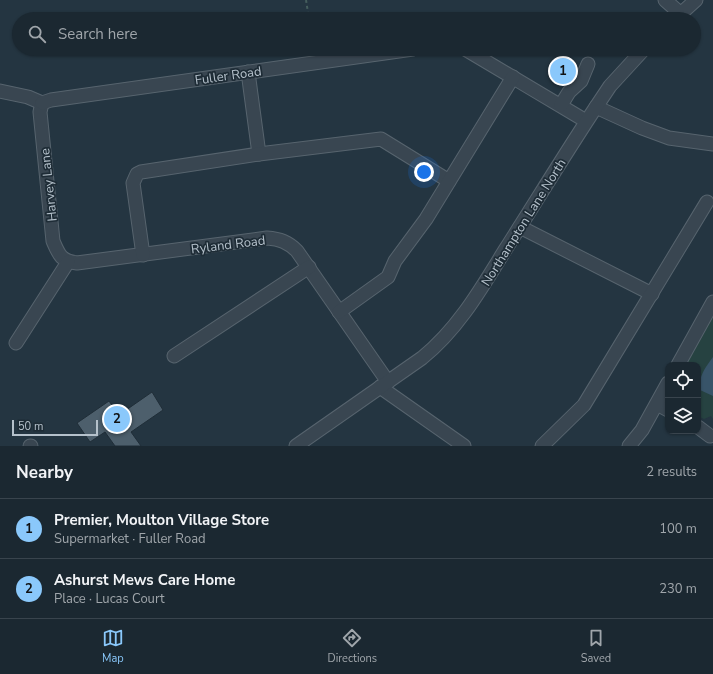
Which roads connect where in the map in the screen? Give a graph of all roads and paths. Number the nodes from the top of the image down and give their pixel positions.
1 (306, 0) edge
2 (665, 0) edge
3 (696, 0) edge
4 (308, 12) edge
5 (674, 12) edge
6 (683, 12) edge
7 (363, 56) edge
8 (476, 56) edge
9 (638, 56) edge
10 (588, 64) dead end
11 (248, 72) junction
12 (513, 77) junction
13 (0, 91) edge
14 (42, 103) junction
15 (561, 105) junction
16 (596, 107) junction
17 (586, 121) junction
18 (713, 144) edge
19 (259, 154) junction
20 (449, 180) junction
21 (707, 202) dead end
22 (520, 227) junction
23 (143, 255) junction
24 (68, 262) junction
25 (309, 267) junction
26 (652, 294) junction
27 (713, 302) edge
28 (339, 312) junction
29 (16, 343) dead end
30 (174, 356) dead end
31 (680, 362) edge
32 (384, 385) junction
33 (663, 407) edge
34 (701, 429) edge
35 (710, 436) dead end
36 (296, 446) edge
37 (464, 446) edge
38 (542, 446) edge
39 (630, 446) edge

1 - 4 path
2 - 5 street
3 - 6 street
7 - 11 street, Fuller Road
8 - 12 street
9 - 16 street, Northampton Lane North
10 - 15 street
11 - 14 street, Fuller Road
11 - 19 street
12 - 15 street
12 - 20 street
13 - 14 street
14 - 24 street, Harvey Lane
15 - 17 street
16 - 17 street, Northampton Lane North
16 - 18 street
17 - 22 street, Northampton Lane North
19 - 20 street
19 - 23 street
20 - 28 street
21 - 26 street
22 - 26 street
22 - 32 street, Northampton Lane North
23 - 24 street, Ryland Road
23 - 25 street, Ryland Road
24 - 29 street
25 - 28 street, Ryland Road
25 - 30 street
26 - 38 street
27 - 31 street
28 - 32 street, Ryland Road
32 - 36 street, Northampton Lane North
32 - 37 street, Ryland Road
33 - 39 street
34 - 35 street

